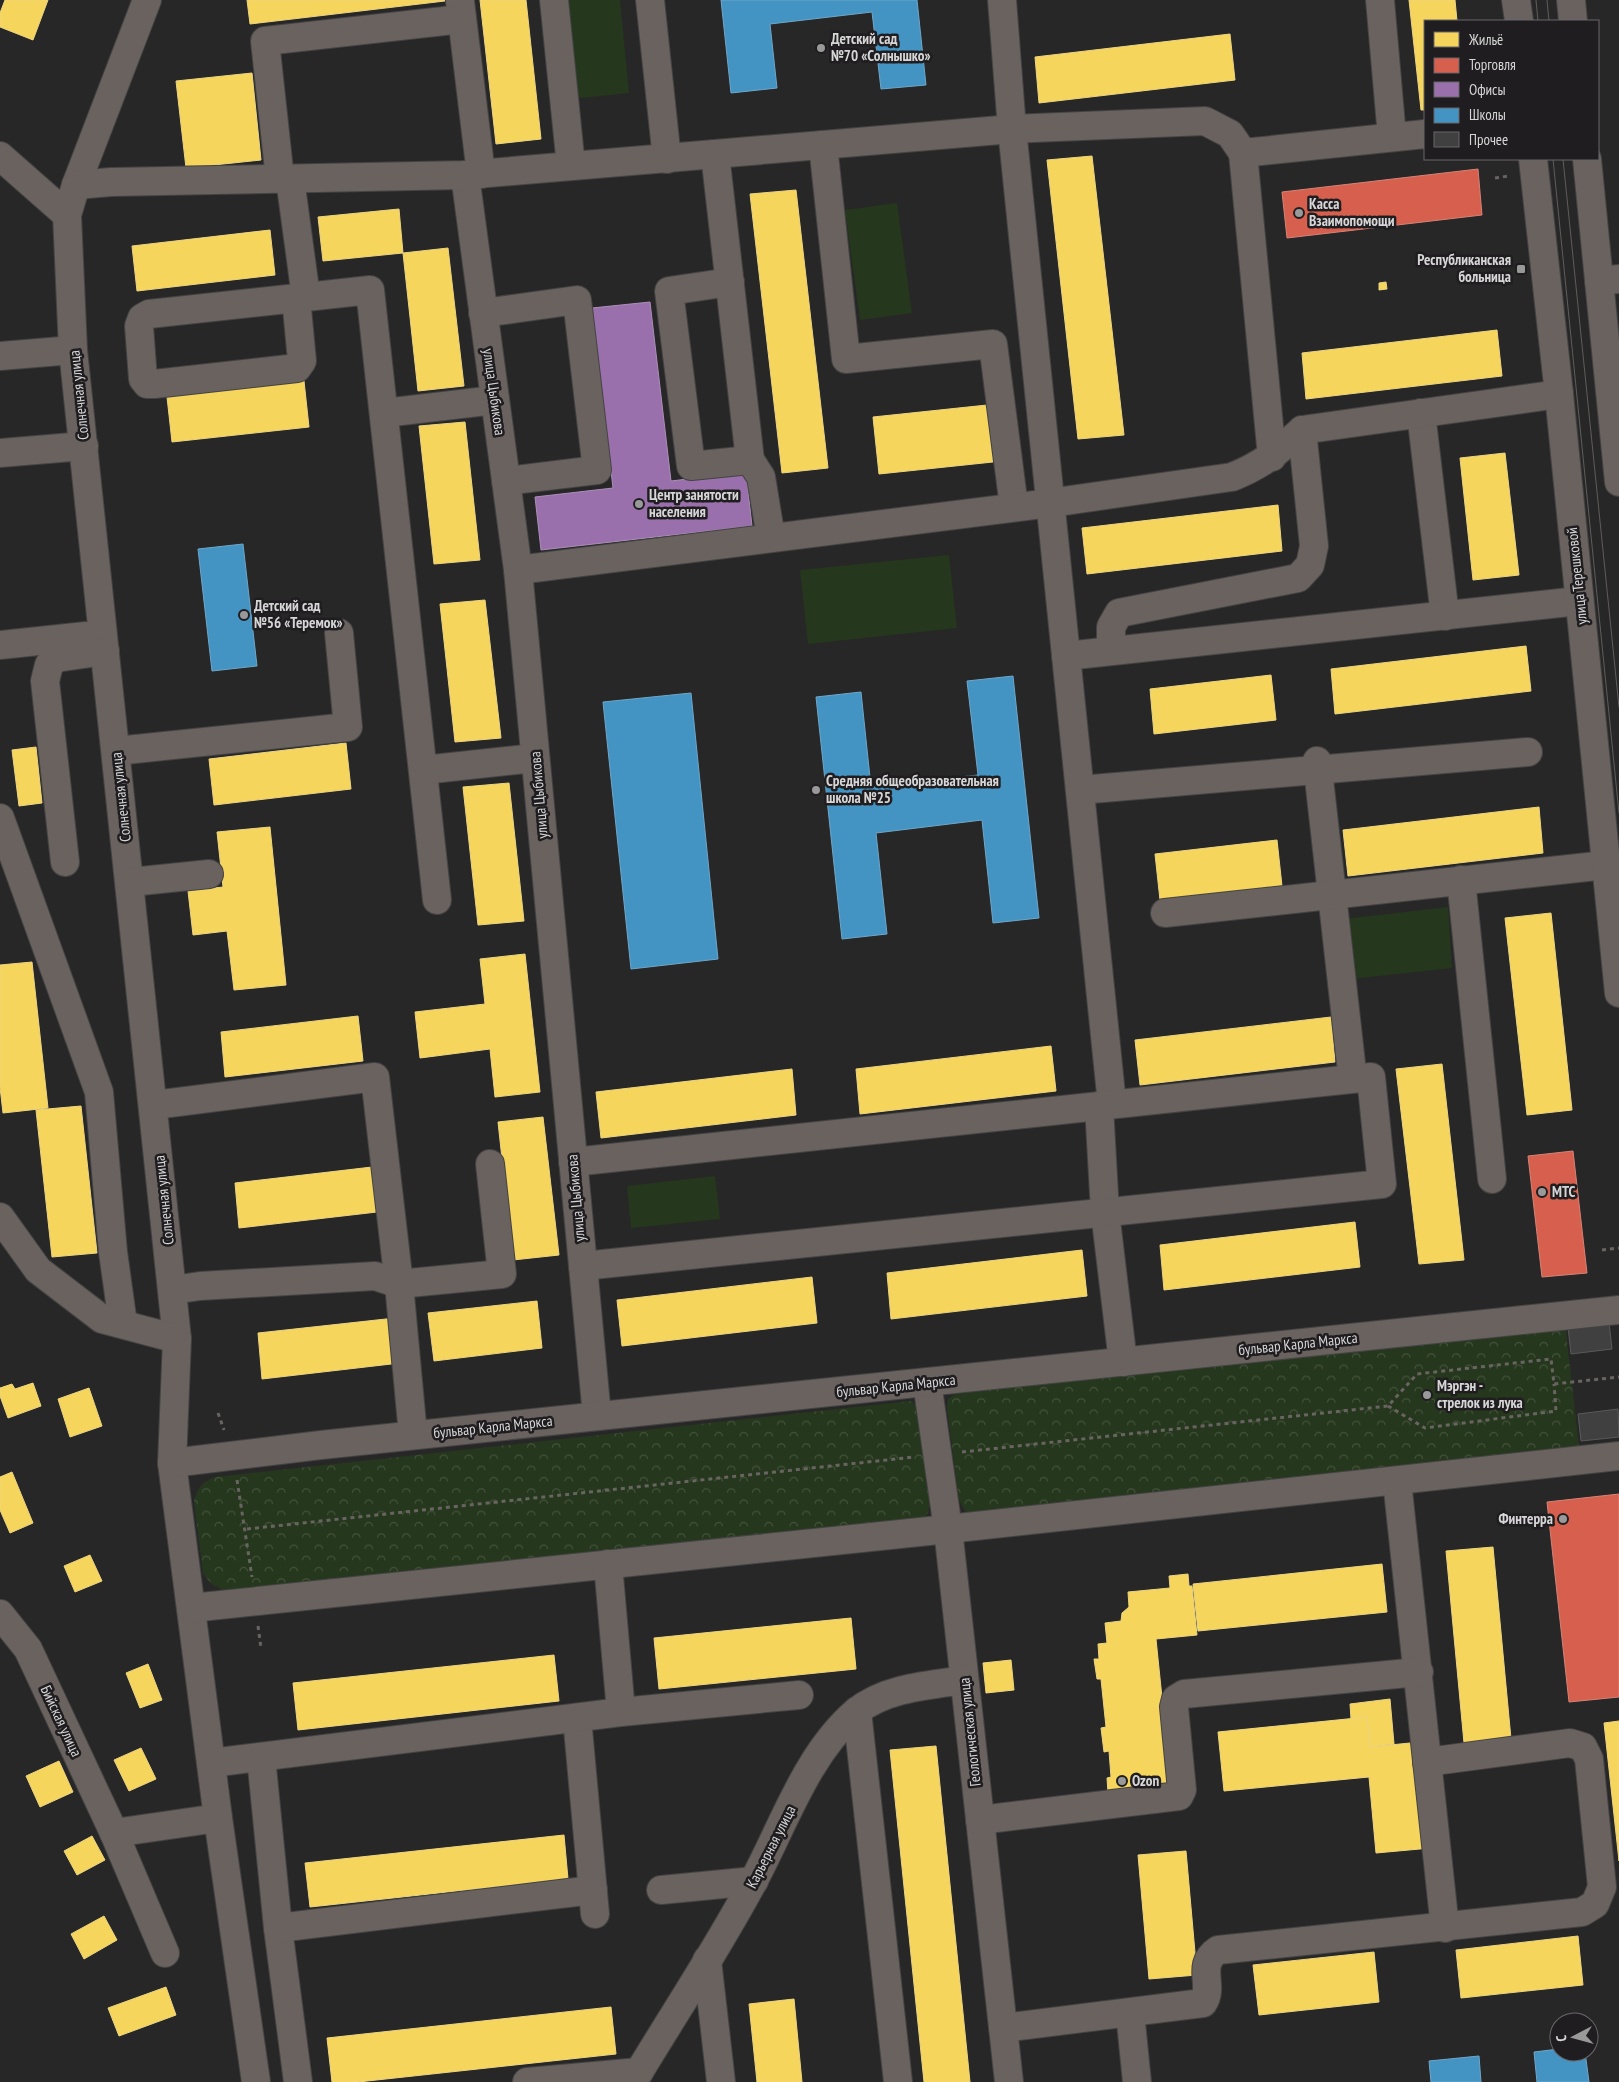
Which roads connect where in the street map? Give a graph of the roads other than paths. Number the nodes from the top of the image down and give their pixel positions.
1 (147, 0) edge
2 (554, 0) edge
3 (650, 0) edge
4 (1002, 0) edge
5 (1380, 0) edge
6 (1516, 0) edge
7 (1571, 0) edge
8 (461, 10) edge
9 (1519, 20) edge
10 (1574, 20) edge
11 (1012, 130) junction
12 (1424, 134) edge
13 (1392, 137) junction
14 (823, 145) junction
15 (1243, 153) junction
16 (715, 154) junction
17 (0, 156) edge
18 (667, 159) junction
19 (1533, 160) edge
20 (1587, 160) edge
21 (571, 166) junction
22 (473, 174) junction
23 (285, 179) junction
24 (76, 185) junction
25 (67, 215) junction
26 (1609, 280) edge
27 (730, 282) junction
28 (301, 298) junction
29 (483, 313) junction
30 (74, 350) junction
31 (0, 356) edge
32 (1559, 394) junction
33 (495, 400) junction
34 (384, 413) junction
35 (1421, 413) junction
36 (1302, 430) junction
37 (84, 446) junction
38 (0, 452) edge
39 (1272, 456) junction
40 (750, 460) junction
41 (506, 481) junction
42 (1619, 482) edge
43 (1050, 503) junction
44 (1014, 507) junction
45 (771, 538) junction
46 (518, 570) junction
47 (1579, 601) junction
48 (1444, 616) junction
49 (339, 633) dead end
50 (105, 643) junction
51 (0, 645) edge
52 (1110, 651) junction
53 (1066, 656) junction
54 (116, 751) junction
55 (1528, 752) dead end
56 (535, 758) junction
57 (1318, 766) junction
58 (423, 770) junction
59 (1080, 790) junction
60 (0, 818) edge
61 (1610, 852) edge
62 (65, 862) dead end
63 (209, 874) dead end
64 (1461, 880) junction
65 (130, 882) junction
66 (1333, 895) junction
67 (437, 900) dead end
68 (1165, 913) dead end
69 (1619, 993) edge
70 (1351, 1063) dead end
71 (154, 1105) junction
72 (1105, 1105) junction
73 (573, 1162) junction
74 (490, 1164) dead end
75 (1492, 1179) dead end
76 (1106, 1212) junction
77 (0, 1216) edge
78 (583, 1266) junction
79 (399, 1284) junction
80 (173, 1290) junction
81 (1619, 1310) edge
82 (123, 1324) junction
83 (177, 1339) junction
84 (1123, 1362) junction
85 (927, 1382) junction
86 (597, 1416) junction
87 (413, 1435) junction
88 (1619, 1456) edge
89 (172, 1463) junction
90 (1397, 1481) junction
91 (948, 1529) junction
92 (608, 1564) junction
93 (191, 1608) junction
94 (0, 1614) edge
95 (1419, 1672) junction
96 (964, 1680) junction
97 (799, 1695) dead end
98 (857, 1711) junction
99 (621, 1712) junction
100 (576, 1718) junction
101 (261, 1757) junction
102 (1427, 1762) junction
103 (211, 1763) junction
104 (218, 1818) junction
105 (980, 1820) junction
106 (114, 1833) junction
107 (754, 1882) junction
108 (660, 1890) dead end
109 (278, 1928) junction
110 (1445, 1928) junction
111 (165, 1953) dead end
112 (707, 1960) junction
113 (1130, 2013) junction
114 (1003, 2028) junction
115 (634, 2077) edge
116 (256, 2082) edge
117 (298, 2082) edge
118 (527, 2082) edge
119 (721, 2082) edge
120 (898, 2082) edge
121 (1009, 2082) edge
122 (1137, 2082) edge

1 - 24 street, Солнечная улица
2 - 21 street
3 - 18 street
4 - 11 street
5 - 13 street
6 - 9 street
7 - 10 street
8 - 22 street, улица Цыбикова
8 - 23 street
11 - 14 street
11 - 15 street
11 - 43 street
12 - 13 street
13 - 15 street
14 - 16 street
14 - 44 street
15 - 39 street
16 - 18 street
16 - 27 street
17 - 25 street
18 - 21 street
19 - 32 street, улица Терешковой
20 - 26 street
21 - 22 street
22 - 23 street
22 - 29 street, улица Цыбикова
23 - 24 street
23 - 28 street
24 - 25 street, Солнечная улица
25 - 30 street, Солнечная улица
26 - 42 street
27 - 40 street
27 - 40 street
28 - 28 street
28 - 34 street
29 - 33 street, улица Цыбикова
29 - 41 street
30 - 31 street
30 - 37 street, Солнечная улица
32 - 35 street
32 - 47 street, улица Терешковой
33 - 34 street
33 - 41 street, улица Цыбикова
34 - 58 street
35 - 36 street
35 - 48 street
36 - 39 street
36 - 52 street
37 - 38 street
37 - 50 street, Солнечная улица
39 - 43 street
40 - 45 street
41 - 46 street, улица Цыбикова
43 - 44 street
43 - 53 street
44 - 45 street
45 - 46 street
46 - 56 street, улица Цыбикова
47 - 48 street
47 - 61 street, улица Терешковой
48 - 52 street
49 - 54 street
50 - 51 street
50 - 54 street, Солнечная улица
50 - 62 street
52 - 53 street
53 - 59 street
54 - 65 street, Солнечная улица
55 - 57 street
56 - 58 street
56 - 73 street, улица Цыбикова
57 - 59 street
57 - 66 street
58 - 67 street
59 - 72 street
60 - 82 street
61 - 64 street
61 - 69 street, улица Терешковой
63 - 65 street
64 - 66 street
64 - 75 street
65 - 71 street, Солнечная улица
66 - 68 street
66 - 70 street
71 - 79 street
71 - 80 street, Солнечная улица
72 - 73 street
72 - 76 street
72 - 76 street
73 - 78 street, улица Цыбикова
74 - 79 street
76 - 78 street
76 - 84 street
77 - 82 street
78 - 86 street, улица Цыбикова
79 - 80 street
79 - 87 street
80 - 83 street, Солнечная улица
81 - 84 street, бульвар Карла Маркса
82 - 83 street
83 - 89 street, Солнечная улица
84 - 85 street, бульвар Карла Маркса
85 - 86 street, бульвар Карла Маркса
85 - 91 street, Геологическая улица
86 - 87 street, бульвар Карла Маркса
87 - 89 street, бульвар Карла Маркса
88 - 90 street
89 - 93 street, Солнечная улица
90 - 91 street
90 - 95 street
91 - 92 street
91 - 96 street, Геологическая улица
92 - 93 street
92 - 99 street
93 - 103 street, Солнечная улица
94 - 106 street, Бийская улица
95 - 102 street
95 - 105 street
96 - 98 street, Карьерная улица
96 - 105 street, Геологическая улица
97 - 99 street
98 - 107 street, Карьерная улица
98 - 120 street
99 - 100 street
100 - 101 street
100 - 109 street
101 - 103 street
101 - 109 street
102 - 110 street
102 - 110 street
103 - 104 street, Солнечная улица
104 - 106 street
104 - 116 street, Солнечная улица
105 - 114 street, Геологическая улица
106 - 111 street, Бийская улица
107 - 108 street
107 - 112 street, Карьерная улица
109 - 117 street
110 - 113 street
112 - 115 street, Карьерная улица
112 - 119 street
113 - 114 street
113 - 122 street
114 - 121 street, Геологическая улица
115 - 118 street

